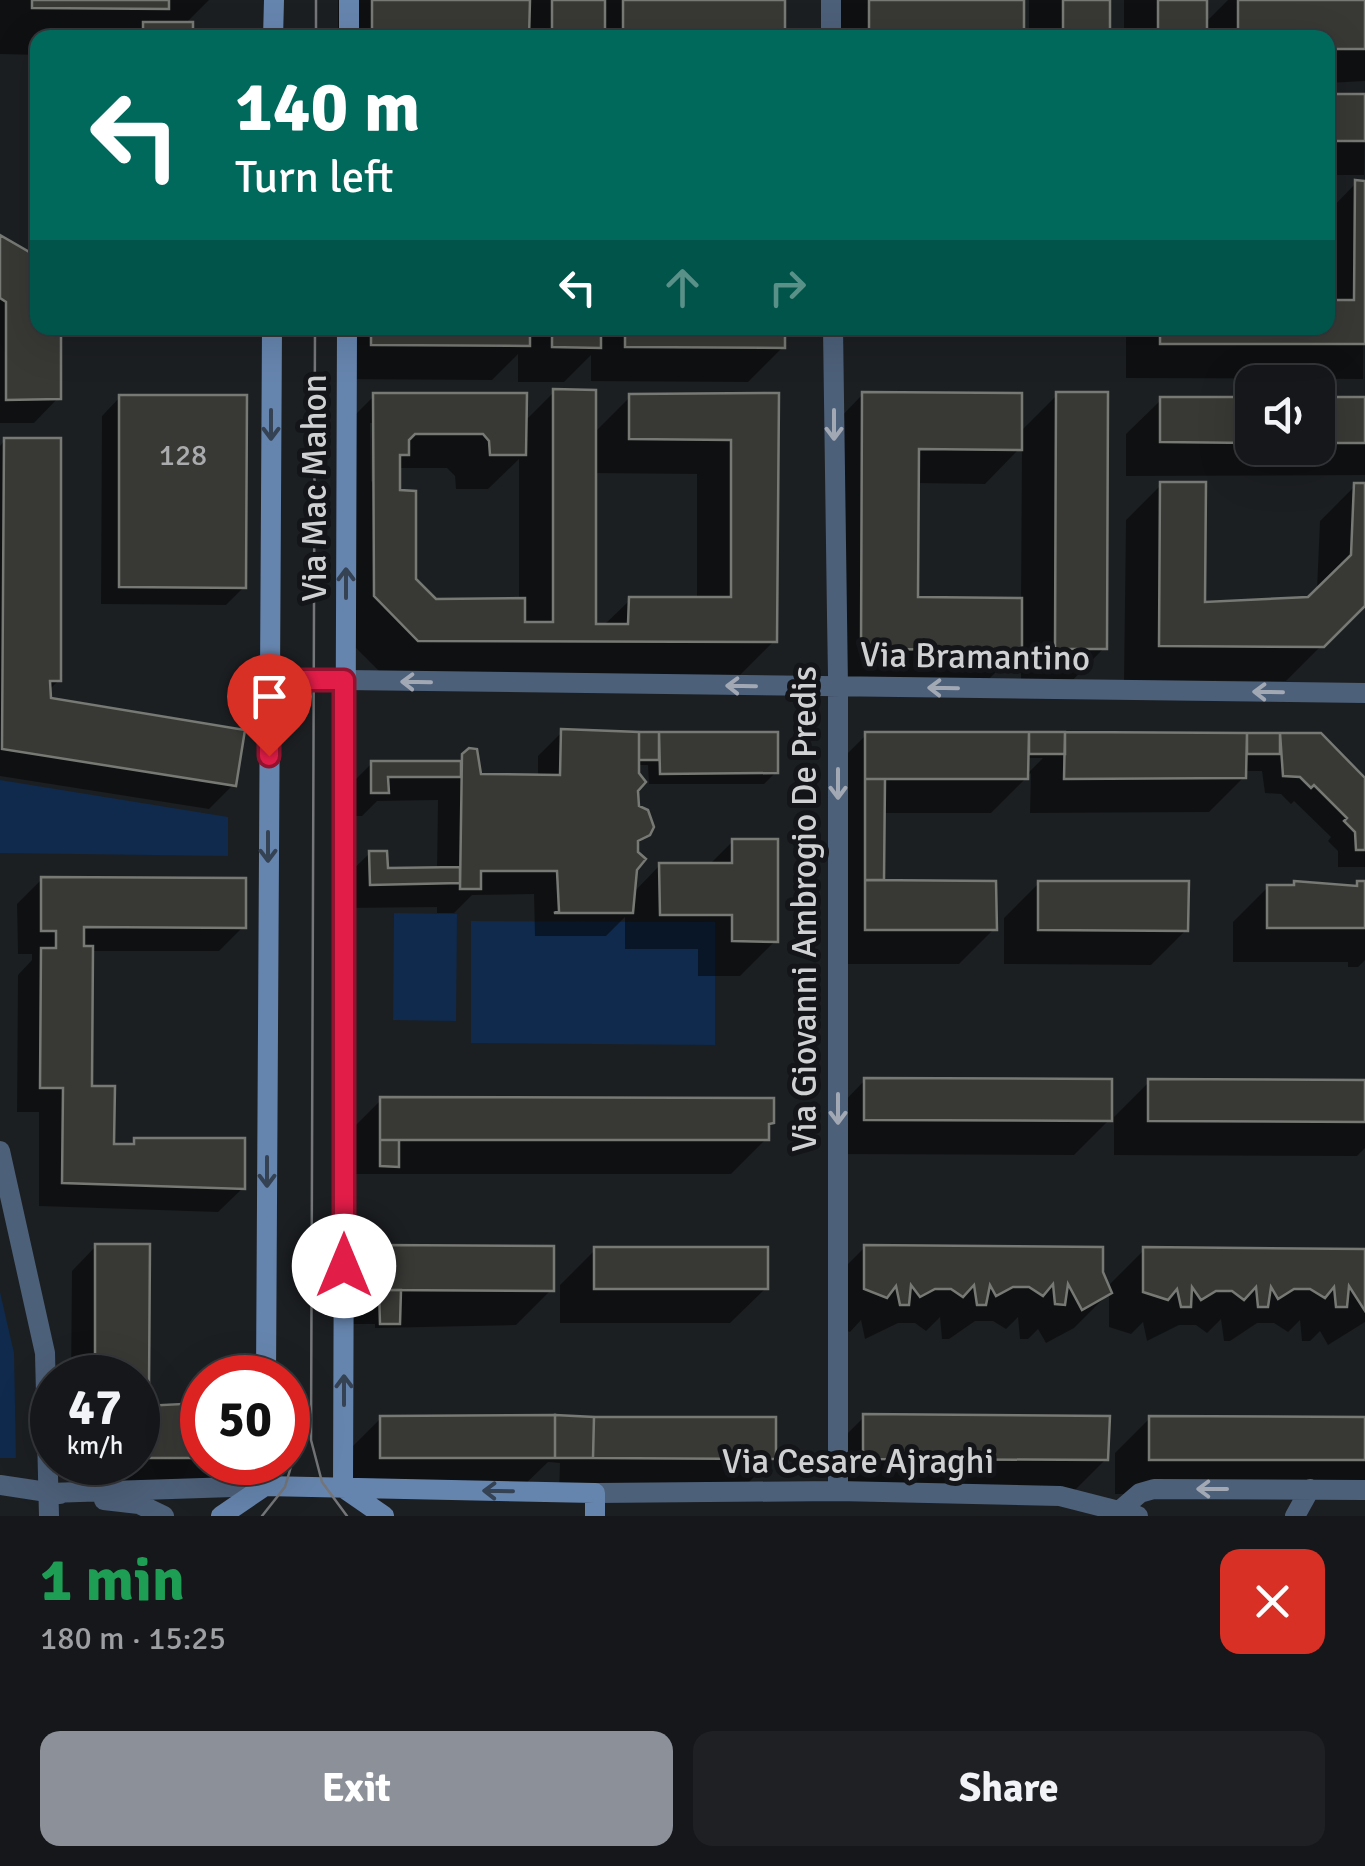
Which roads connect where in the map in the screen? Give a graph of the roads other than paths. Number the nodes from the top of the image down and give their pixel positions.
1 (274, 0) edge
2 (349, 0) edge
3 (831, 0) edge
4 (274, 30) edge
5 (349, 30) edge
6 (831, 30) edge
7 (272, 335) edge
8 (347, 335) edge
9 (833, 335) edge
10 (269, 680) junction
11 (344, 680) junction
12 (838, 687) junction
13 (1365, 693) edge
14 (0, 1151) edge
15 (266, 1355) edge
16 (0, 1484) edge
17 (265, 1486) junction
18 (344, 1488) junction
19 (1310, 1489) junction
20 (1365, 1490) edge
21 (838, 1491) junction
22 (48, 1493) junction
23 (595, 1493) junction
24 (1124, 1515) edge
25 (49, 1516) edge
26 (164, 1516) edge
27 (221, 1516) edge
28 (384, 1516) edge
29 (595, 1516) edge
30 (1295, 1516) edge

1 - 4 main road
2 - 5 main road
3 - 6 street
7 -> 10 main road, Via Mac Mahon
11 -> 8 main road, Via Mac Mahon
9 -> 12 street, Via Giovanni Ambrogio De Predis
10 - 11 main road
10 -> 15 main road, Via Mac Mahon
12 -> 11 street, Via Bramantino
18 -> 11 main road, Via Mac Mahon
13 -> 12 street, Via Bramantino
12 -> 21 street, Via Giovanni Ambrogio De Predis
14 - 22 street
16 - 22 street
17 - 18 main road
17 - 22 street
17 - 27 main road
23 -> 18 main road
18 - 28 main road
19 - 20 street, Via Cesare Ajraghi
19 -> 24 street, Via Cesare Ajraghi
19 - 30 street
21 - 23 street, Via Cesare Ajraghi
21 - 24 street, Via Cesare Ajraghi
22 - 25 street
22 - 26 street
23 - 29 main road

